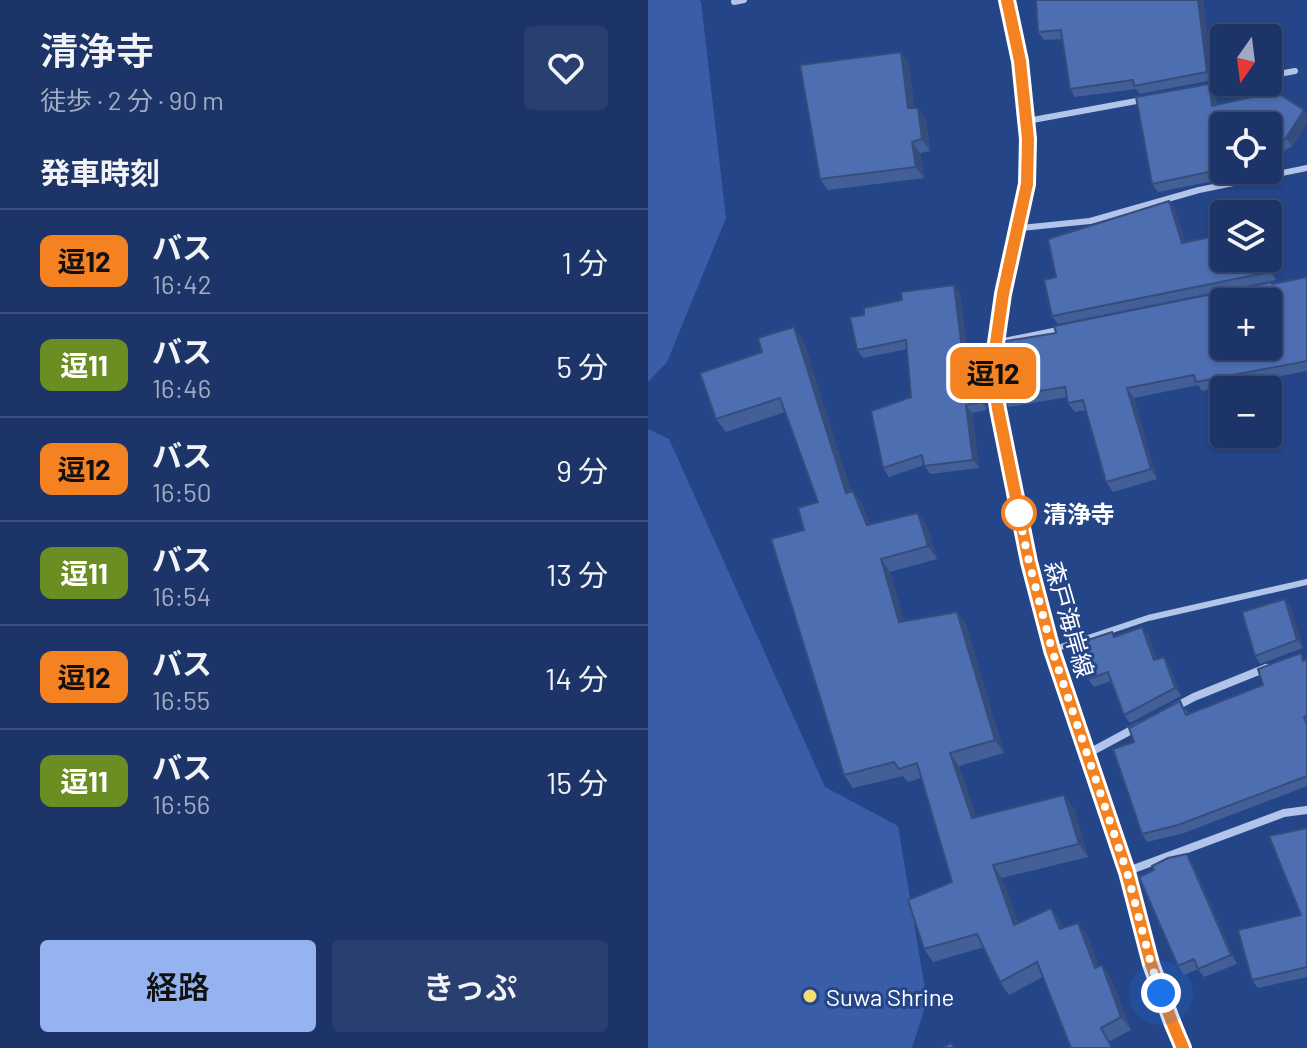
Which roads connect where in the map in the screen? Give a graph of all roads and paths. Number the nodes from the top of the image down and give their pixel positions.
1 (744, 0) edge
2 (1007, 0) edge
3 (734, 2) edge
4 (1295, 71) dead end
5 (1282, 73) edge
6 (1210, 87) edge
7 (1192, 90) edge
8 (1147, 99) edge
9 (1027, 121) junction
10 (1307, 168) edge
11 (1017, 228) junction
12 (1074, 327) edge
13 (996, 343) junction
14 (1307, 582) edge
15 (1052, 650) junction
16 (1281, 663) edge
17 (1167, 711) edge
18 (1154, 718) edge
19 (1087, 754) junction
20 (1307, 810) edge
21 (1127, 872) junction
22 (1183, 1048) edge

1 - 3 lane
2 - 9 main road, 森戸海岸線
4 - 5 lane
6 - 7 lane
8 - 9 lane
9 - 11 main road, 森戸海岸線
10 - 11 lane
11 - 13 main road, 森戸海岸線
12 - 13 lane
13 - 15 main road, 森戸海岸線
14 - 15 lane
15 - 19 main road, 森戸海岸線
16 - 17 street
18 - 19 street
19 - 21 main road, 森戸海岸線
20 - 21 street
21 - 22 main road, 森戸海岸線

